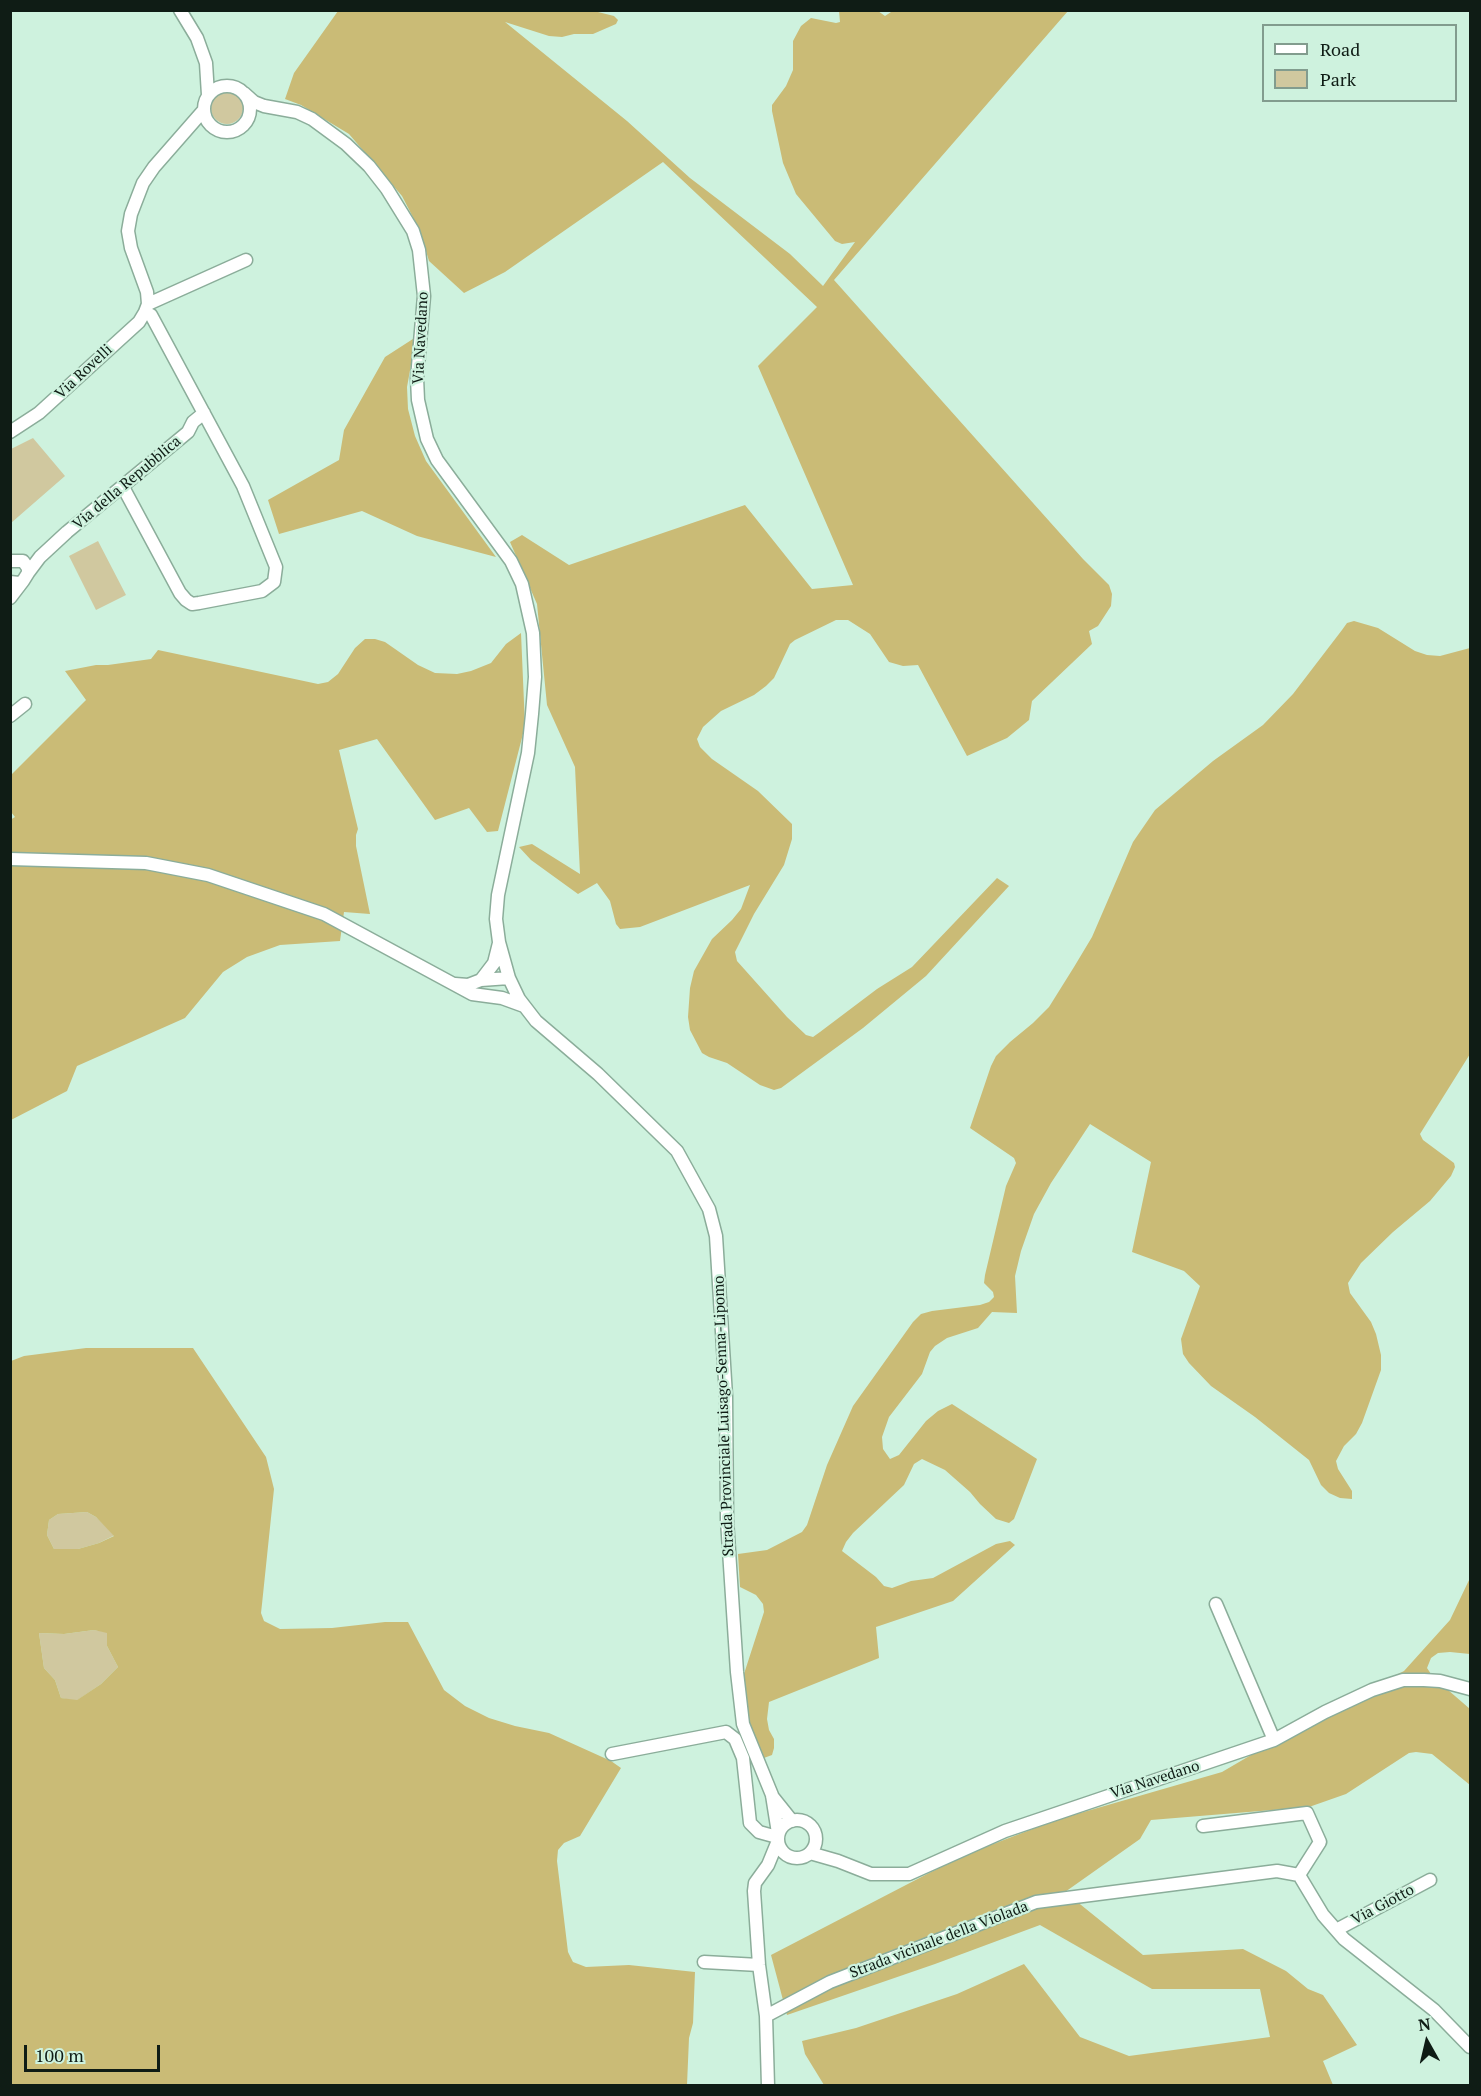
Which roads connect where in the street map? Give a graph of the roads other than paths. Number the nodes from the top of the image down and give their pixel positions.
1 (180, 10) edge
2 (206, 63) junction
3 (232, 86) junction
4 (244, 93) junction
5 (208, 95) junction
6 (285, 110) junction
7 (203, 111) junction
8 (245, 123) junction
9 (215, 129) junction
10 (181, 136) junction
11 (246, 260) dead end
12 (147, 308) junction
13 (204, 413) junction
14 (10, 432) edge
15 (123, 487) junction
16 (40, 557) junction
17 (16, 561) edge
18 (21, 579) edge
19 (10, 598) edge
20 (25, 704) dead end
21 (10, 716) edge
22 (10, 859) edge
23 (499, 942) junction
24 (509, 978) junction
25 (481, 980) junction
26 (449, 983) junction
27 (490, 997) junction
28 (524, 1006) junction
29 (1216, 1605) dead end
30 (1470, 1689) edge
31 (1274, 1740) junction
32 (612, 1754) dead end
33 (772, 1795) junction
34 (792, 1821) junction
35 (1203, 1826) dead end
36 (778, 1837) junction
37 (816, 1839) junction
38 (810, 1853) junction
39 (790, 1858) junction
40 (838, 1861) junction
41 (768, 1865) junction
42 (1299, 1875) junction
43 (1430, 1880) dead end
44 (1336, 1930) junction
45 (704, 1962) dead end
46 (759, 1965) junction
47 (766, 2016) junction
48 (1470, 2047) edge
49 (772, 2085) edge

1 - 2 street
2 - 3 street
2 - 5 street
3 - 4 street
3 - 5 street
4 - 6 street, Via Navedano
4 - 8 street
5 - 7 street
6 - 8 street
6 - 23 street, Via Navedano
7 - 9 street
7 - 10 street
8 - 9 street
9 - 10 street
10 - 12 street
11 - 12 street, Via Rovelli
12 - 13 street
12 - 14 street, Via Rovelli
13 - 15 street, Via della Repubblica
13 - 15 street
15 - 16 street, Via della Repubblica
16 - 17 street
16 - 18 street
17 - 18 street
18 - 19 street
20 - 21 street
22 - 26 street
23 - 24 street, Strada Provinciale Luisago-Senna-Lipomo
23 - 25 street
24 - 25 street
24 - 27 street
24 - 28 street, Strada Provinciale Luisago-Senna-Lipomo
25 - 26 street
26 - 27 street
27 - 28 street
28 - 33 street, Strada Provinciale Luisago-Senna-Lipomo
29 - 31 street
30 - 31 street, Via Navedano
31 - 40 street, Via Navedano
32 - 36 street
33 - 34 street, Strada Provinciale Luisago-Senna-Lipomo
33 - 36 street, Strada Provinciale Luisago-Senna-Lipomo
34 - 36 street
34 - 37 street
35 - 42 street
36 - 39 street
36 - 41 street
37 - 38 street
37 - 40 street, Via Navedano
38 - 39 street
38 - 40 street, Via Navedano
39 - 41 street
41 - 46 street
42 - 44 street
42 - 47 street, Strada vicinale della Violada
43 - 44 street, Via Giotto
44 - 48 street
45 - 46 street
46 - 47 street
47 - 49 street

